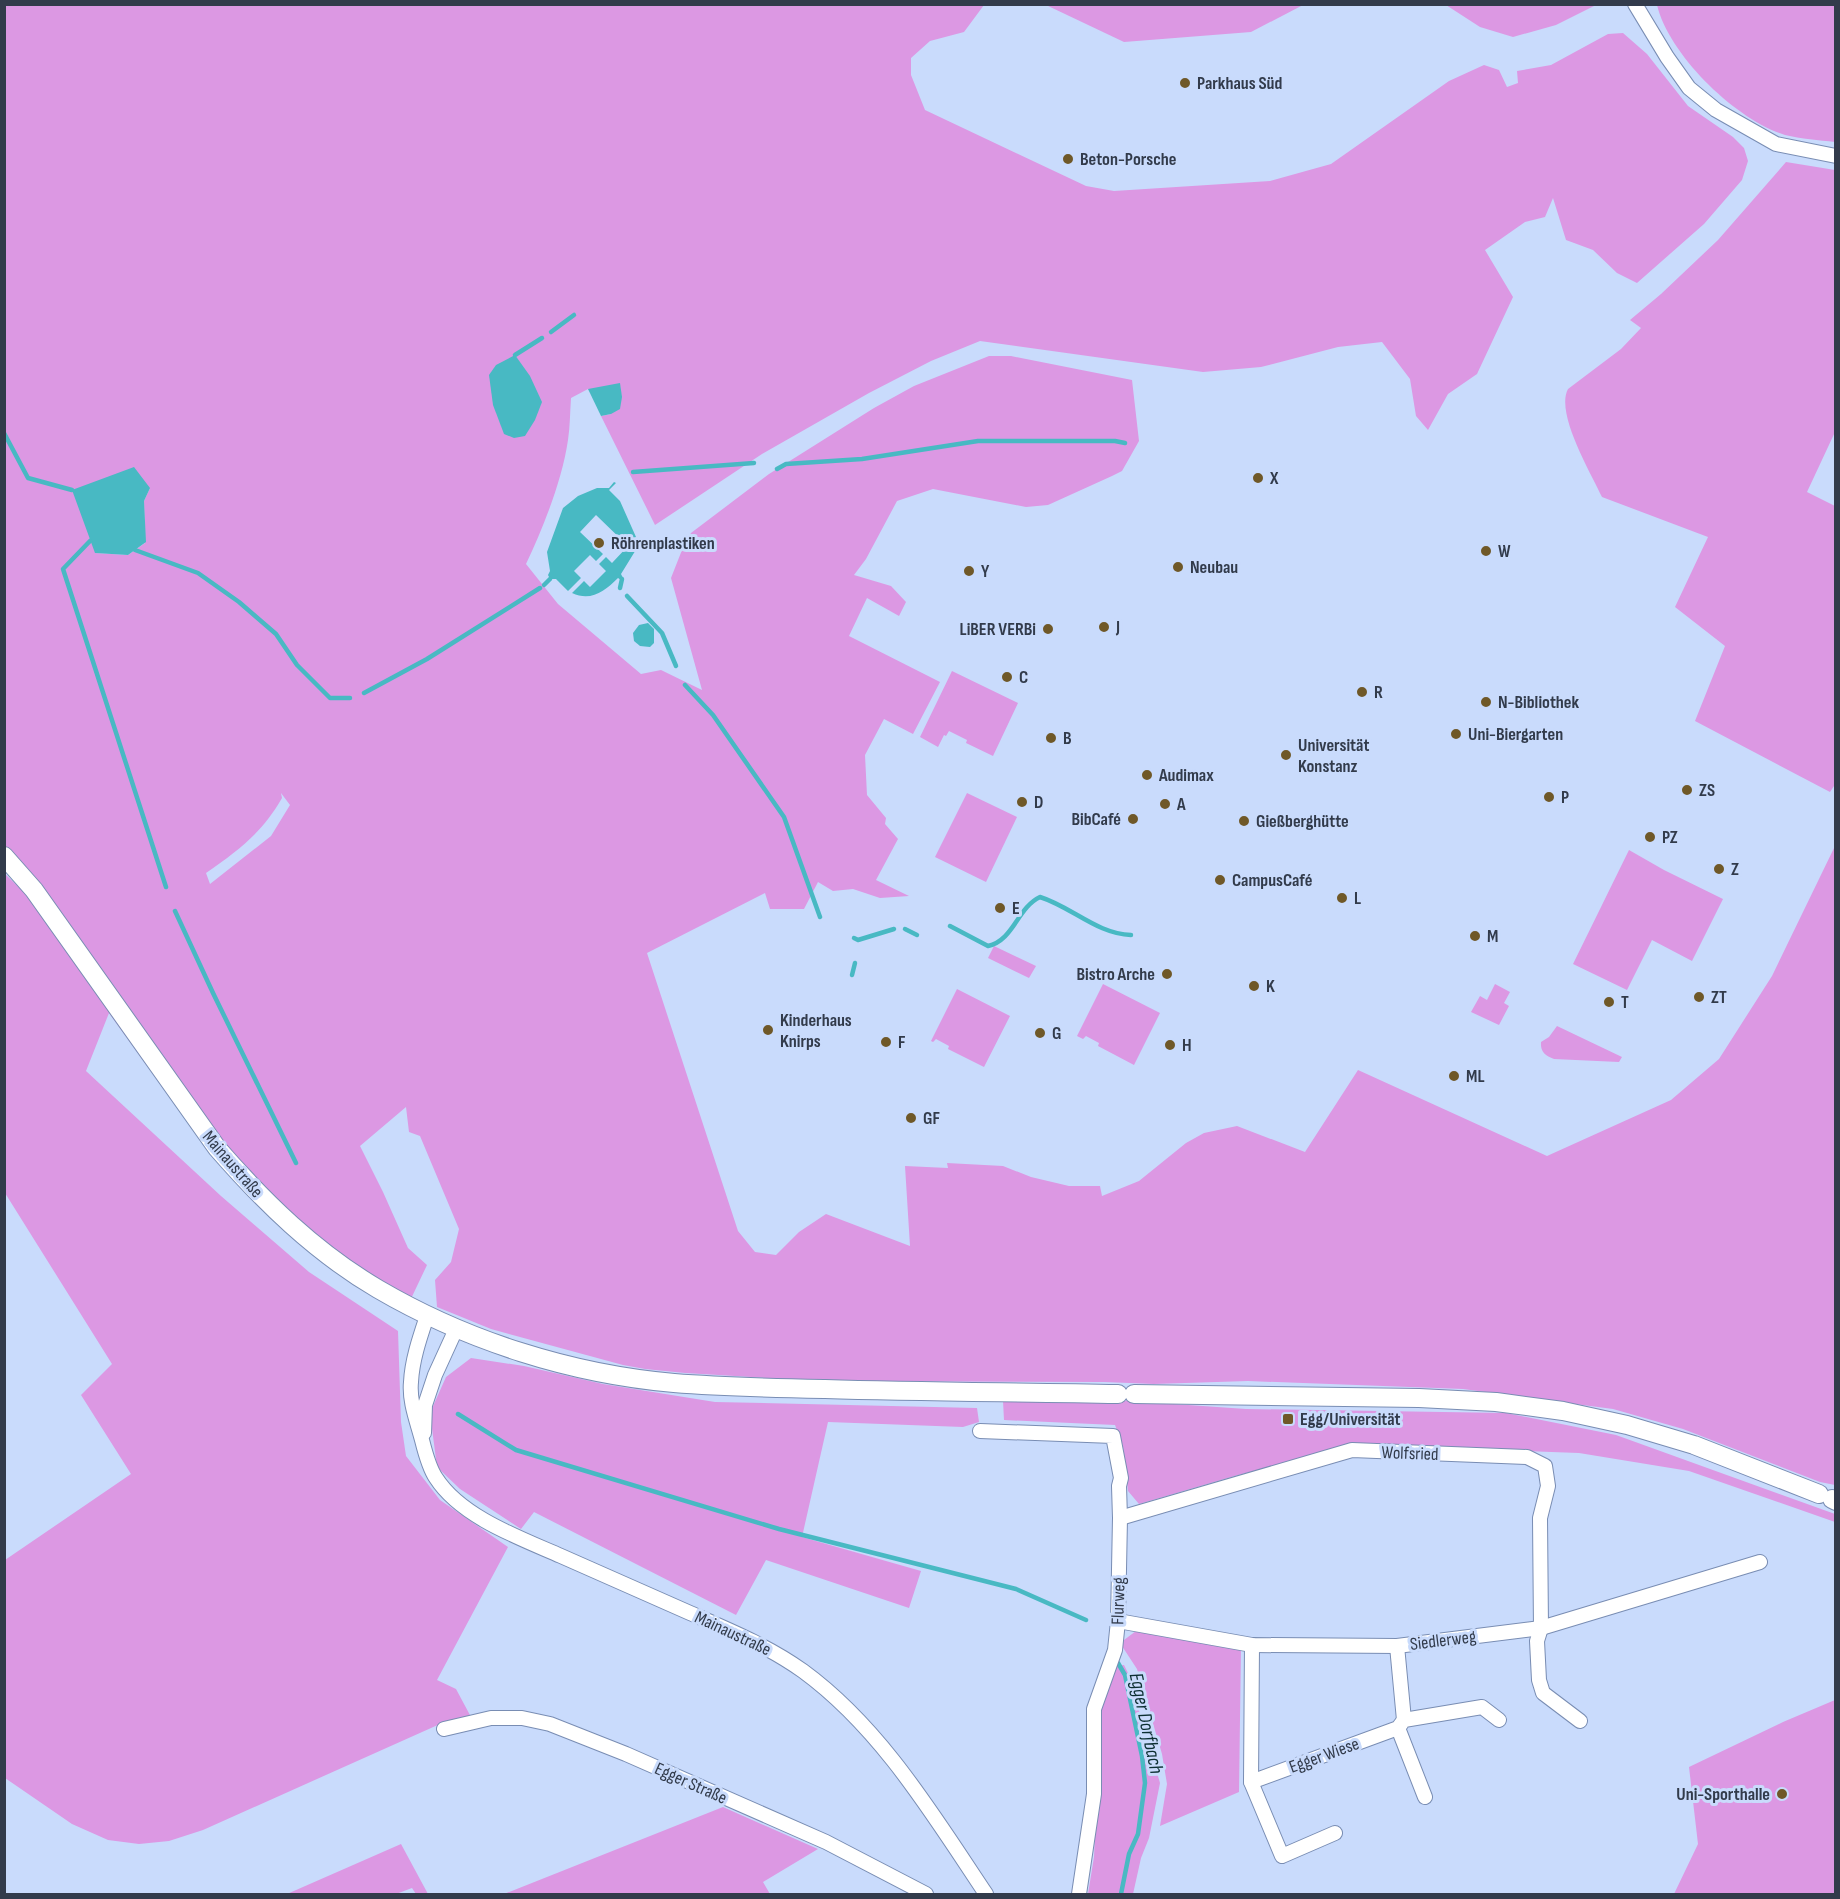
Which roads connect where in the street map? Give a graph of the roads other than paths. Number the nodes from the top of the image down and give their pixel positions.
1 (1635, 4) edge
2 (1836, 156) edge
3 (4, 856) edge
4 (427, 1316) junction
5 (456, 1329) junction
6 (980, 1431) dead end
7 (424, 1447) junction
8 (1829, 1498) edge
9 (1120, 1518) junction
10 (1760, 1562) dead end
11 (1118, 1621) junction
12 (1541, 1628) junction
13 (1252, 1645) junction
14 (1397, 1646) junction
15 (1499, 1720) dead end
16 (1580, 1721) dead end
17 (1401, 1724) junction
18 (444, 1729) dead end
19 (1251, 1782) junction
20 (1425, 1797) dead end
21 (1335, 1833) dead end
22 (926, 1894) edge
23 (986, 1894) edge
24 (1079, 1894) edge

1 - 2 street
3 - 4 main road, Mainaustraße
4 - 5 main road
4 - 7 street, Mainaustraße
5 - 7 street, Mainaustraße
5 - 8 main road
6 - 9 street, Flurweg
7 - 23 street, Mainaustraße
9 - 11 street, Flurweg
9 - 12 street, Wolfsried
10 - 12 street, Siedlerweg
11 - 13 street, Siedlerweg
11 - 24 street, Flurweg
12 - 14 street, Siedlerweg
12 - 16 street
13 - 14 street, Siedlerweg
13 - 19 street
14 - 17 street
15 - 17 street, Egger Wiese
17 - 19 street, Egger Wiese
17 - 20 street
18 - 22 street, Egger Straße
19 - 21 street

